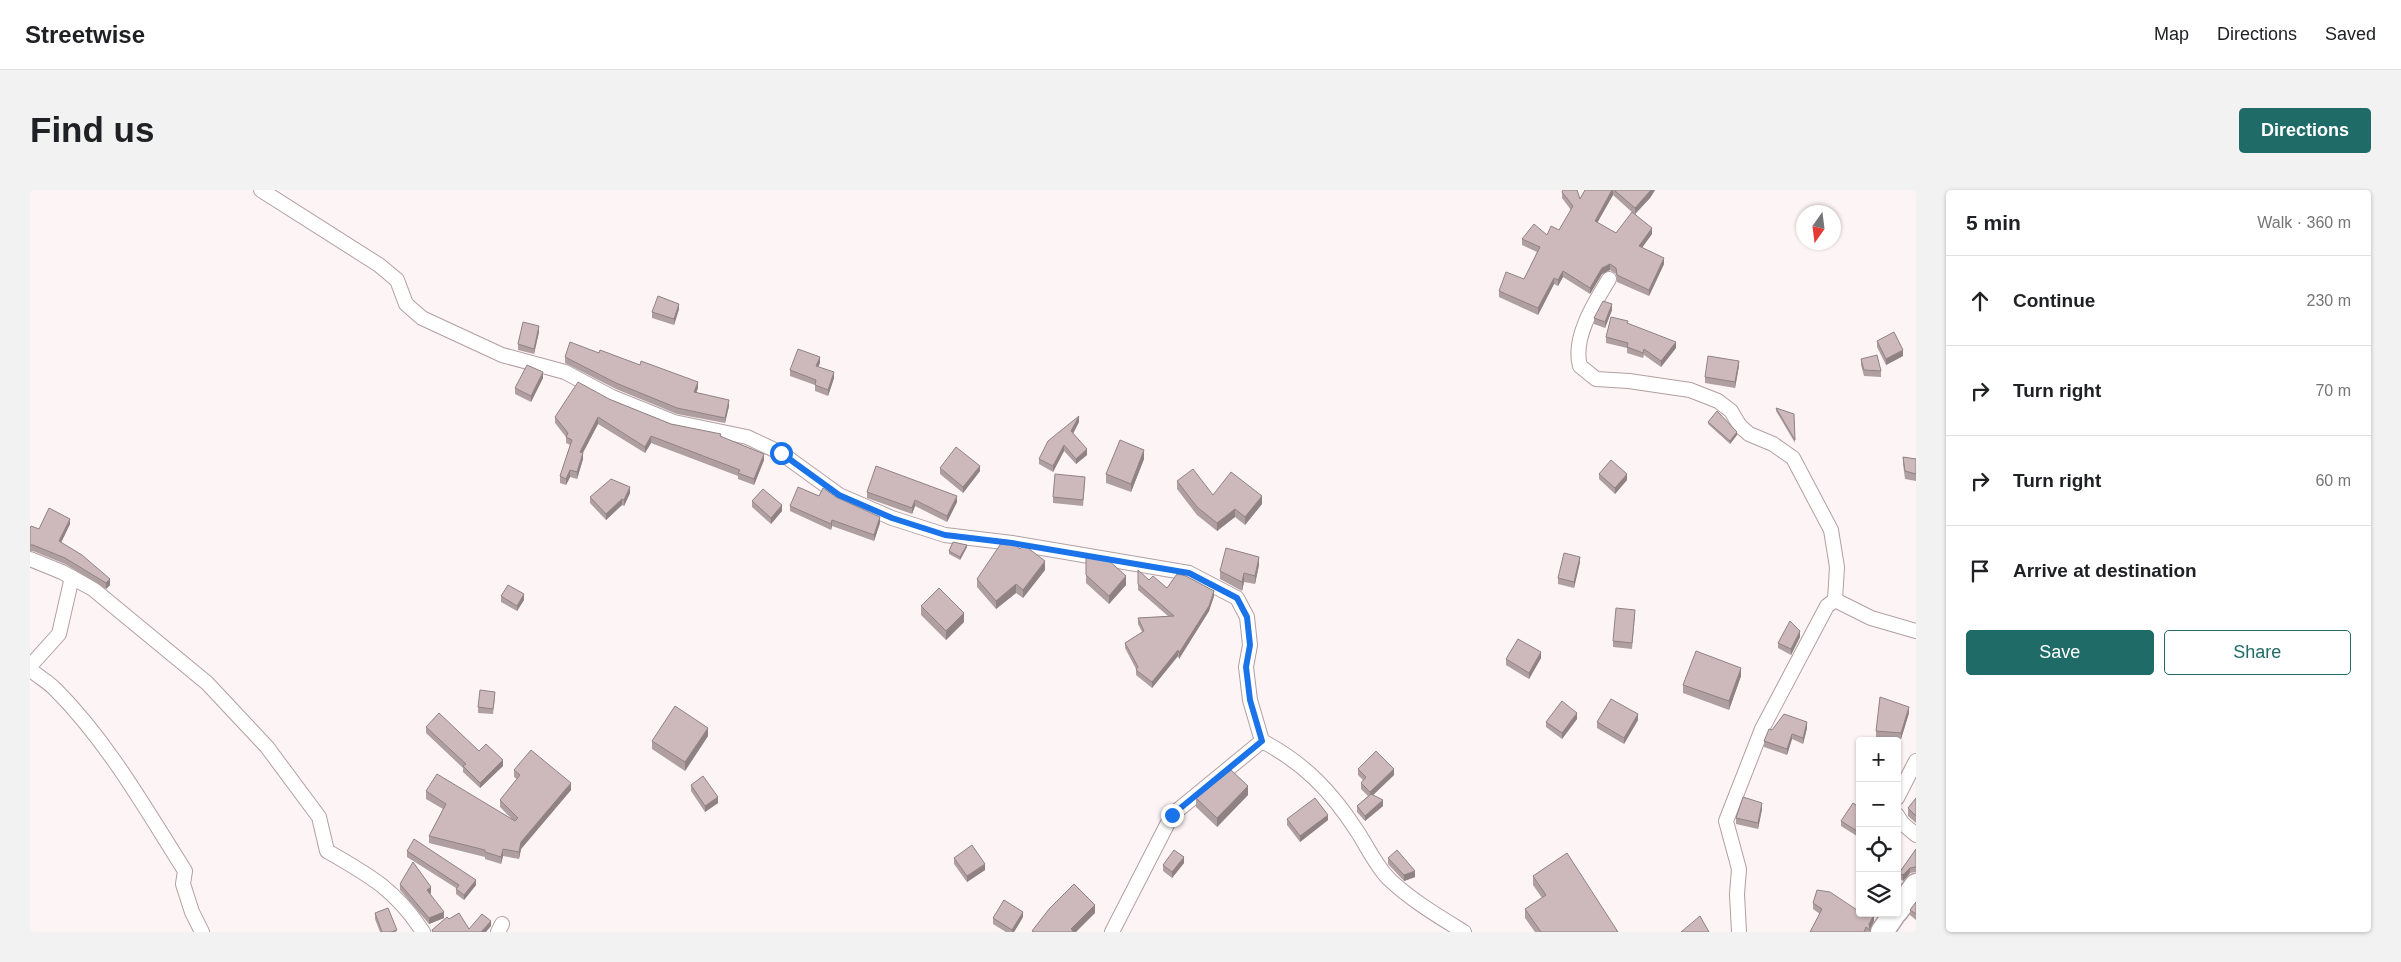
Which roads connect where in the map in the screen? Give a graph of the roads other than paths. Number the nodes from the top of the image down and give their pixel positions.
1 (262, 190) edge
2 (1609, 279) dead end
3 (30, 560) edge
4 (72, 578) junction
5 (1835, 600) junction
6 (1916, 631) edge
7 (1262, 741) junction
8 (1916, 762) edge
9 (1901, 790) edge
10 (1901, 822) edge
11 (1916, 835) edge
12 (1916, 886) edge
13 (1901, 906) edge
14 (1892, 917) edge
15 (202, 932) edge
16 (423, 932) edge
17 (1112, 932) edge
18 (1464, 932) edge
19 (1739, 932) edge
20 (1882, 932) edge

1 - 7 street
2 - 5 street
3 - 4 street
4 - 15 street
4 - 16 street
5 - 6 street
5 - 19 street
7 - 17 street
7 - 18 street
8 - 9 street
10 - 11 street
12 - 13 highway
14 - 20 highway

